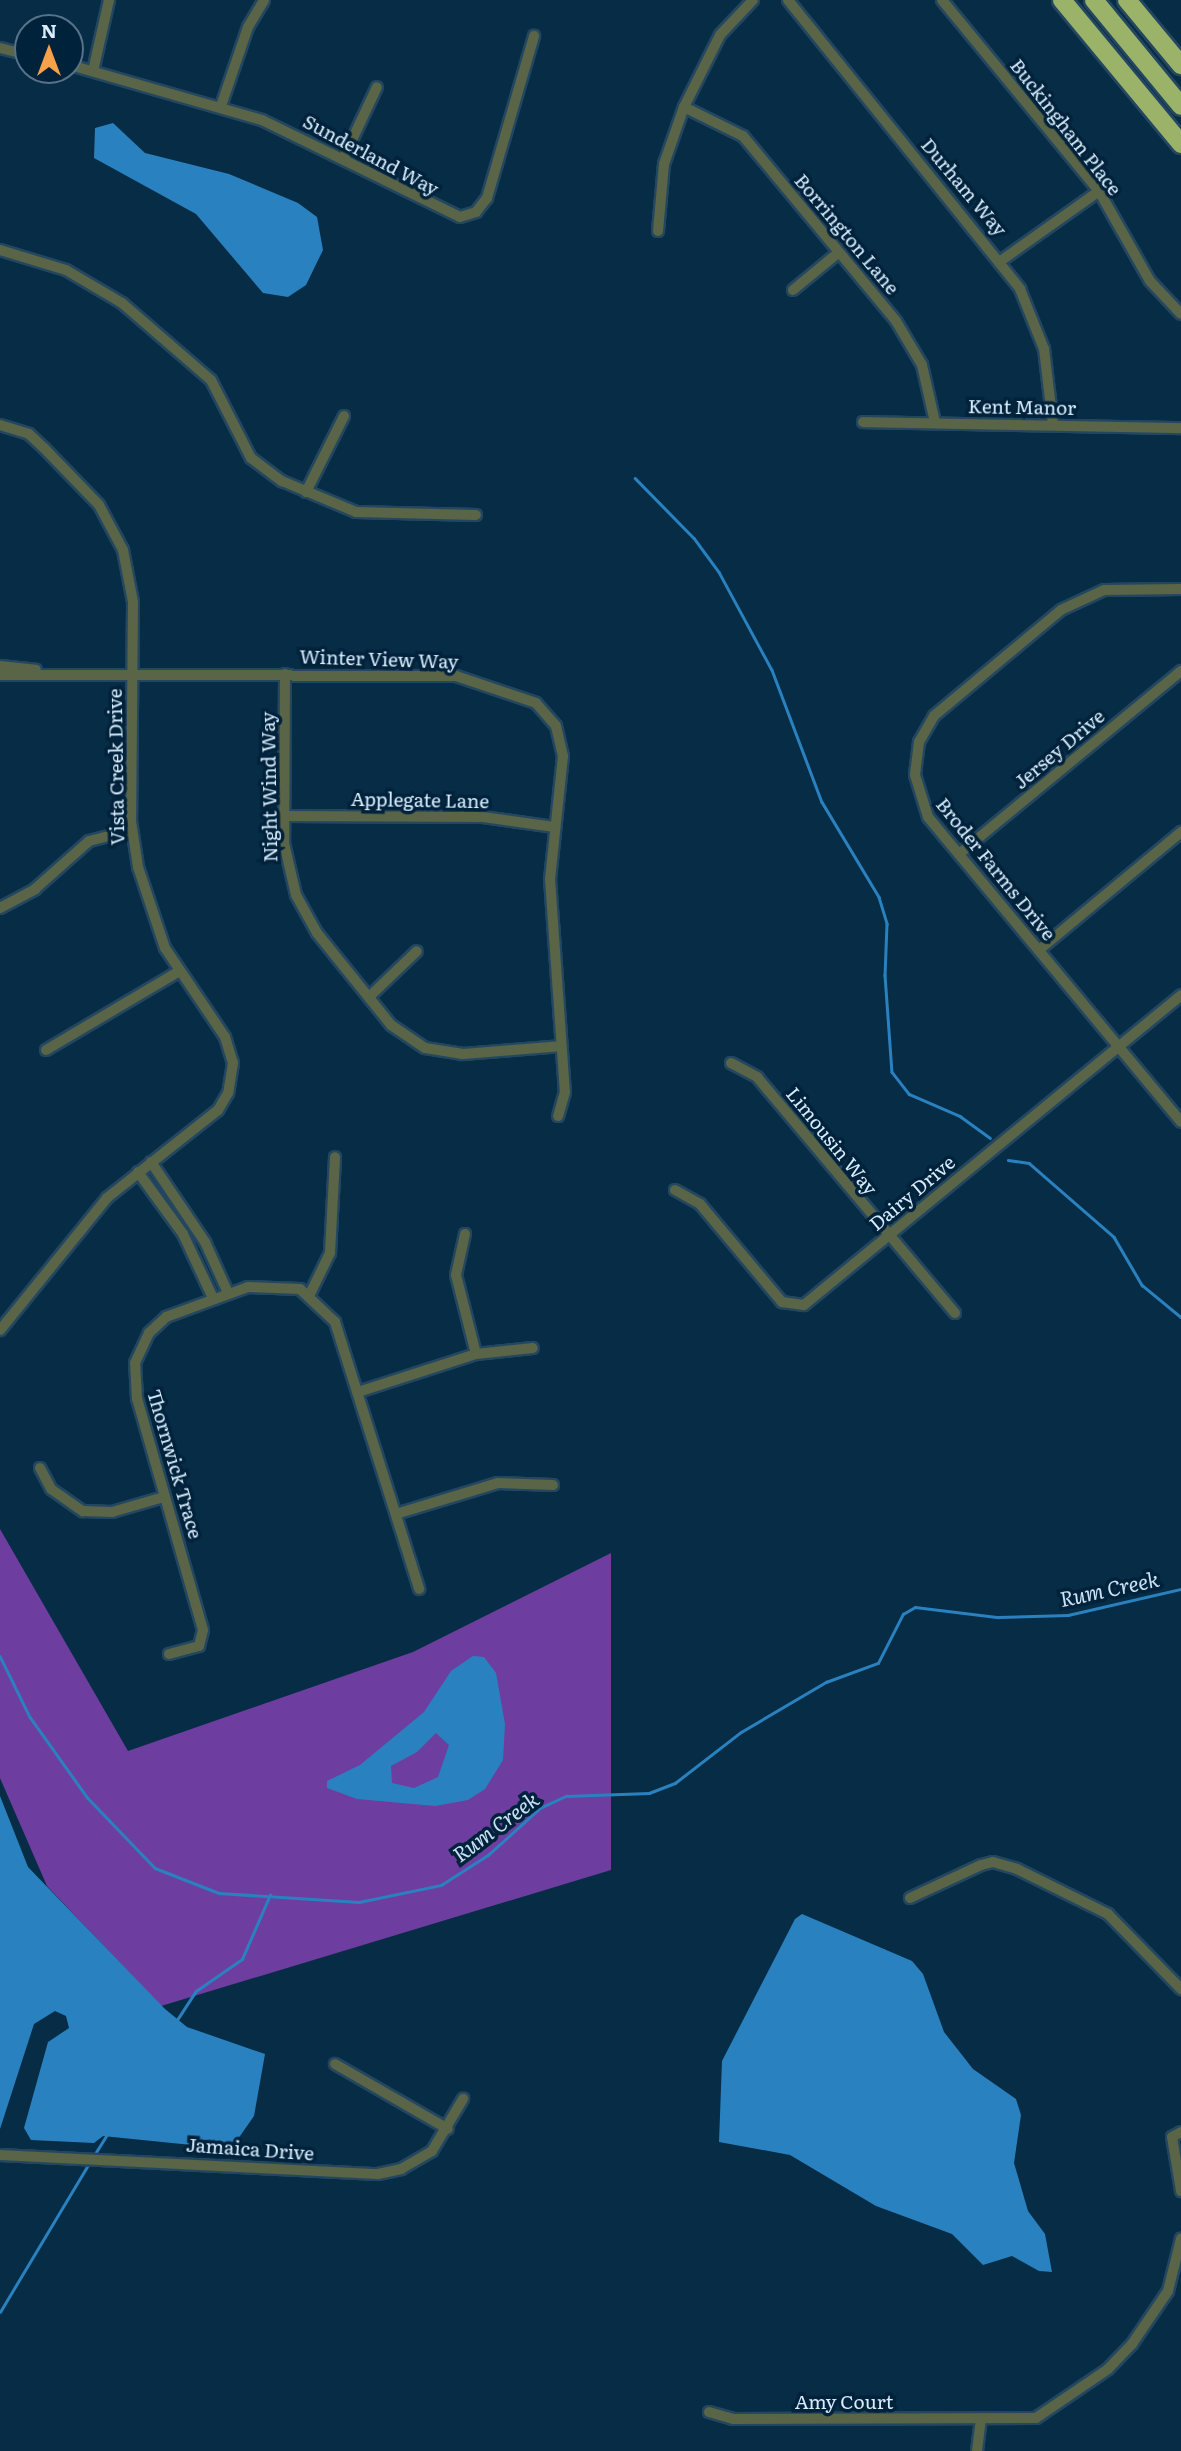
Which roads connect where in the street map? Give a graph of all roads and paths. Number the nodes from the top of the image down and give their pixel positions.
1 (109, 0) edge
2 (264, 0) edge
3 (753, 0) edge
4 (788, 0) edge
5 (942, 0) edge
6 (1062, 0) edge
7 (1094, 0) edge
8 (1127, 0) edge
9 (534, 36) dead end
10 (1181, 65) edge
11 (84, 69) edge
12 (93, 71) junction
13 (377, 87) dead end
14 (221, 106) junction
15 (1181, 106) edge
16 (684, 107) junction
17 (1181, 144) edge
18 (344, 157) junction
19 (1098, 191) junction
20 (658, 231) dead end
21 (0, 250) edge
22 (838, 253) junction
23 (1002, 260) junction
24 (793, 290) dead end
25 (1181, 314) edge
26 (344, 416) dead end
27 (863, 422) dead end
28 (935, 422) junction
29 (0, 425) edge
30 (1054, 425) junction
31 (1181, 428) edge
32 (306, 492) junction
33 (476, 515) dead end
34 (1181, 589) edge
35 (0, 666) edge
36 (44, 671) junction
37 (1181, 671) edge
38 (133, 672) junction
39 (285, 674) junction
40 (0, 675) edge
41 (285, 816) junction
42 (554, 827) junction
43 (132, 830) junction
44 (1181, 831) edge
45 (959, 854) junction
46 (0, 908) edge
47 (1040, 950) junction
48 (417, 951) dead end
49 (178, 972) junction
50 (1181, 995) edge
51 (369, 997) junction
52 (561, 1046) junction
53 (1118, 1046) junction
54 (46, 1050) dead end
55 (731, 1063) dead end
56 (558, 1116) dead end
57 (1181, 1122) edge
58 (335, 1157) dead end
59 (150, 1162) junction
60 (138, 1172) junction
61 (675, 1190) dead end
62 (194, 1224) junction
63 (183, 1234) junction
64 (465, 1234) dead end
65 (888, 1236) junction
66 (228, 1293) junction
67 (310, 1294) junction
68 (213, 1298) junction
69 (955, 1313) dead end
70 (0, 1330) edge
71 (533, 1348) dead end
72 (476, 1354) junction
73 (358, 1392) junction
74 (40, 1468) dead end
75 (553, 1485) dead end
76 (164, 1497) junction
77 (396, 1514) junction
78 (419, 1589) dead end
79 (169, 1654) dead end
80 (910, 1898) dead end
81 (1181, 1989) edge
82 (335, 2064) dead end
83 (463, 2099) dead end
84 (448, 2129) junction
85 (1181, 2132) edge
86 (0, 2154) edge
87 (1181, 2191) edge
88 (1181, 2239) edge
89 (709, 2412) dead end
90 (981, 2418) junction
91 (977, 2451) edge

1 - 12 street
2 - 14 street
3 - 16 street
4 - 23 street, Durham Way
5 - 19 street, Buckingham Place
6 - 17 highway
7 - 15 highway
8 - 10 highway
9 - 18 street, Sunderland Way
11 - 12 street, Sunderland Way
12 - 14 street, Sunderland Way
13 - 18 street
14 - 18 street, Sunderland Way
16 - 20 street
16 - 22 street, Borrington Lane
19 - 23 street
19 - 25 street, Buckingham Place
21 - 32 street
22 - 24 street
22 - 28 street, Borrington Lane
23 - 30 street, Durham Way
26 - 32 street
27 - 28 street, Kent Manor
28 - 30 street, Kent Manor
29 - 38 street, Vista Creek Drive
30 - 31 street, Kent Manor
32 - 33 street
34 - 45 street, Broder Farms Drive
35 - 36 street, Winter View Way
36 - 38 street, Winter View Way
36 - 40 street, Winter View Way
37 - 45 street, Jersey Drive
38 - 39 street, Winter View Way
38 - 43 street, Vista Creek Drive
39 - 41 street, Night Wind Way
39 - 42 street, Winter View Way
41 - 42 street, Applegate Lane
41 - 51 street, Night Wind Way
42 - 52 street, Winter View Way
43 - 46 street
43 - 49 street, Vista Creek Drive
44 - 47 street
45 - 47 street, Broder Farms Drive
47 - 53 street, Broder Farms Drive
48 - 51 street
49 - 54 street
49 - 59 street, Vista Creek Drive
50 - 53 street, Dairy Drive
51 - 52 street, Night Wind Way
52 - 56 street, Winter View Way
53 - 57 street, Broder Farms Drive
53 - 65 street, Dairy Drive
55 - 65 street, Limousin Way
58 - 67 street
59 - 60 street, Vista Creek Drive
59 - 62 street
60 - 63 street
60 - 70 street, Vista Creek Drive
61 - 65 street, Dairy Drive
62 - 63 street
62 - 66 street
63 - 68 street
64 - 72 street
65 - 69 street, Limousin Way
66 - 67 street, Thornwick Trace
66 - 68 street, Thornwick Trace
67 - 73 street
68 - 76 street, Thornwick Trace
71 - 72 street
72 - 73 street
73 - 77 street
74 - 76 street
75 - 77 street
76 - 79 street, Thornwick Trace
77 - 78 street
80 - 81 street
82 - 84 street
83 - 84 street, Jamaica Drive
84 - 86 street, Jamaica Drive
85 - 87 street
88 - 90 street, Amy Court
89 - 90 street, Amy Court
90 - 91 street

